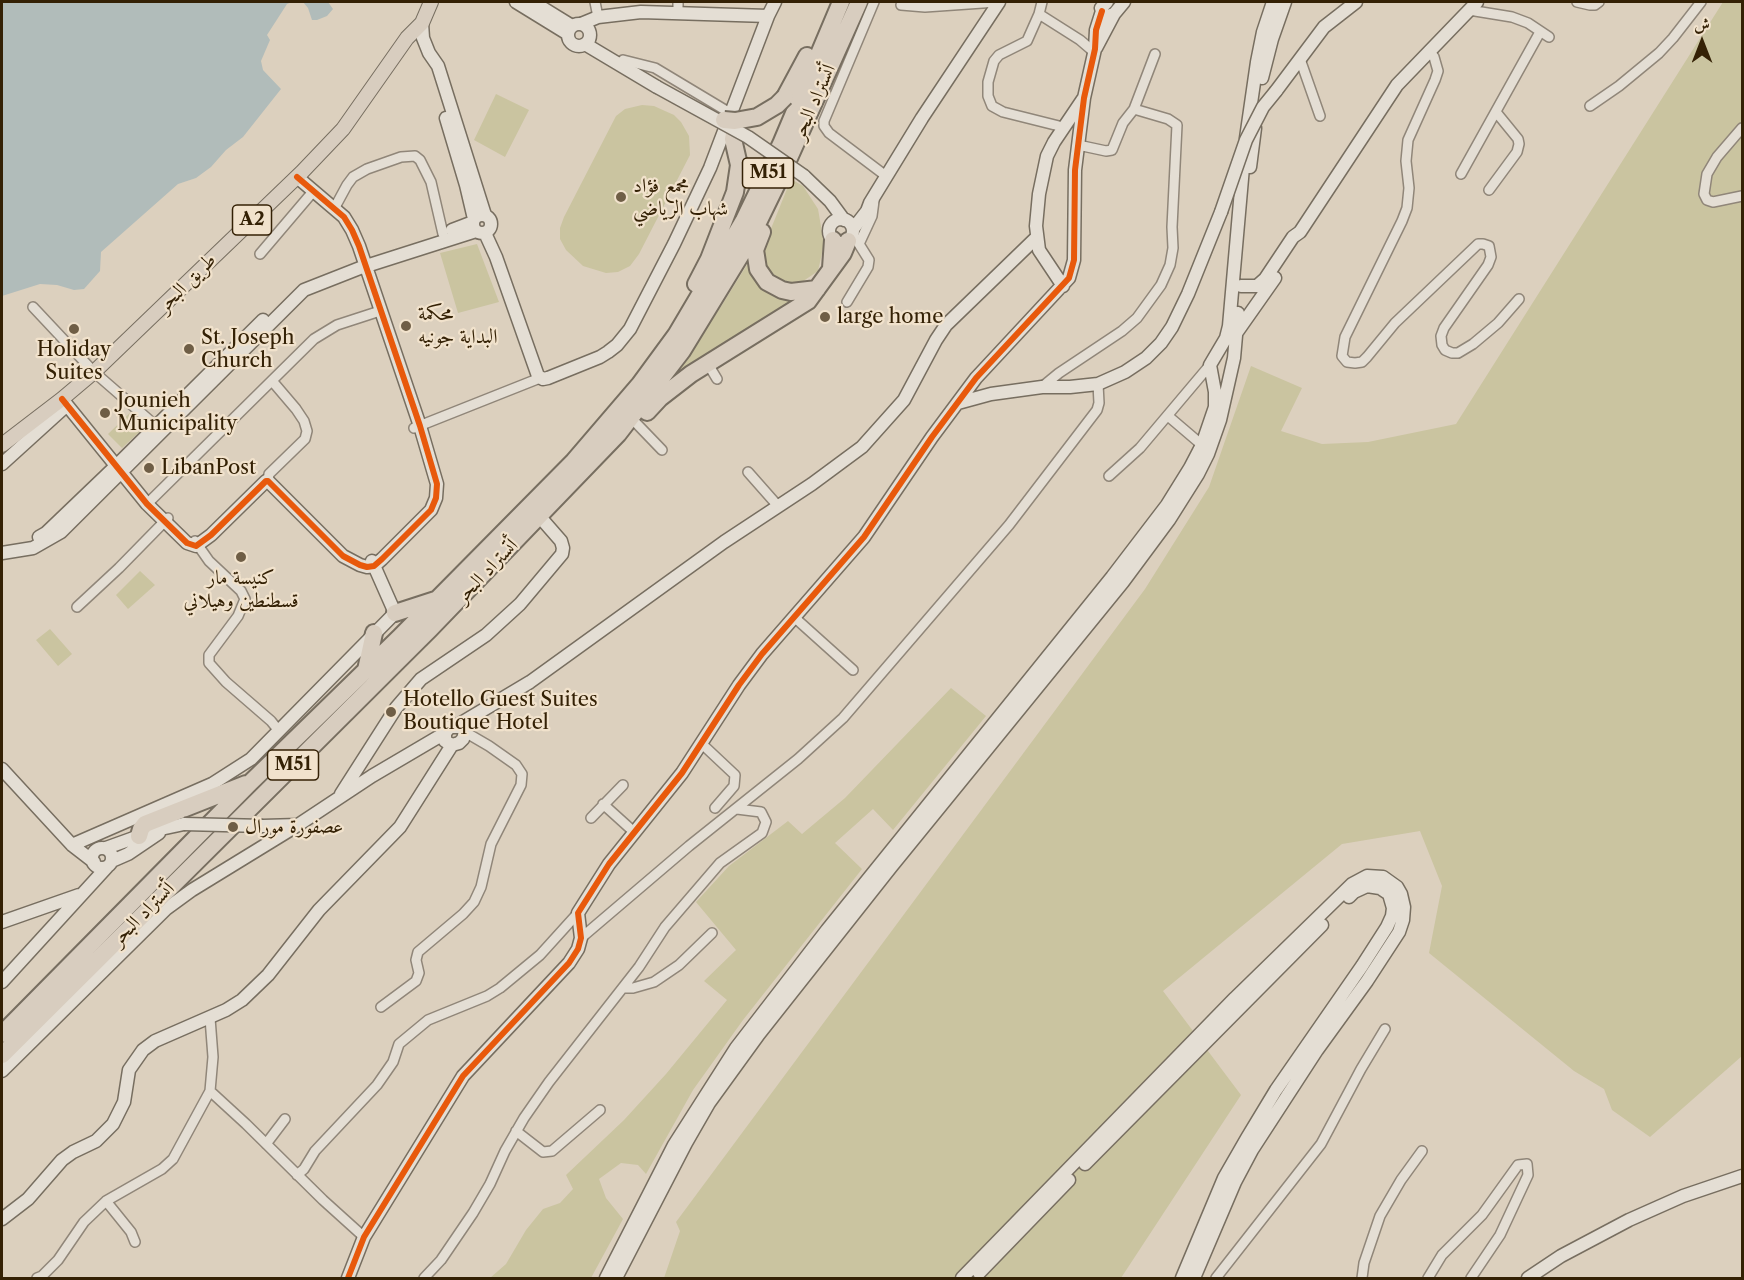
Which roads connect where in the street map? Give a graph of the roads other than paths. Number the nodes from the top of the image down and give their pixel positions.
1 (430, 2) edge
2 (440, 2) edge
3 (516, 2) edge
4 (534, 2) edge
5 (595, 2) edge
6 (775, 2) edge
7 (833, 2) edge
8 (842, 2) edge
9 (859, 2) edge
10 (874, 2) edge
11 (998, 2) edge
12 (1042, 2) edge
13 (1124, 2) edge
14 (1273, 2) edge
15 (1285, 2) edge
16 (1343, 2) edge
17 (1356, 2) edge
18 (1577, 2) edge
19 (1599, 2) edge
20 (1701, 2) edge
21 (901, 5) dead end
22 (1109, 5) edge
23 (1473, 6) edge
24 (678, 7) edge
25 (1039, 14) junction
26 (1338, 15) junction
27 (768, 16) junction
28 (602, 17) junction
29 (422, 21) junction
30 (574, 28) junction
31 (1540, 32) junction
32 (1549, 37) dead end
33 (588, 40) junction
34 (1095, 50) junction
35 (1429, 51) junction
36 (1155, 54) dead end
37 (1300, 58) junction
38 (623, 60) junction
39 (657, 84) junction
40 (1084, 98) junction
41 (1590, 106) dead end
42 (1134, 109) junction
43 (1496, 112) junction
44 (1320, 116) dead end
45 (730, 122) junction
46 (1066, 123) junction
47 (1081, 124) junction
48 (1743, 128) edge
49 (1078, 145) junction
50 (1461, 174) dead end
51 (886, 176) junction
52 (295, 179) junction
53 (775, 190) junction
54 (1490, 190) dead end
55 (316, 196) junction
56 (1743, 196) edge
57 (872, 199) junction
58 (332, 210) junction
59 (480, 225) junction
60 (843, 229) junction
61 (1300, 232) junction
62 (443, 234) junction
63 (1036, 238) junction
64 (260, 254) dead end
65 (362, 264) junction
66 (1063, 286) junction
67 (1241, 286) junction
68 (817, 290) junction
69 (1519, 299) dead end
70 (847, 302) dead end
71 (33, 307) dead end
72 (377, 311) junction
73 (1237, 332) junction
74 (676, 335) junction
75 (708, 364) junction
76 (1210, 365) junction
77 (94, 372) junction
78 (540, 378) junction
79 (717, 379) dead end
80 (1230, 380) junction
81 (1212, 381) junction
82 (273, 382) junction
83 (1098, 384) junction
84 (1042, 387) junction
85 (64, 402) junction
86 (958, 403) junction
87 (1168, 416) junction
88 (636, 423) junction
89 (156, 426) junction
90 (417, 427) junction
91 (618, 434) junction
92 (2, 445) edge
93 (1202, 445) junction
94 (662, 450) dead end
95 (2, 464) edge
96 (121, 470) junction
97 (748, 472) dead end
98 (1109, 476) dead end
99 (269, 478) junction
100 (149, 502) junction
101 (778, 506) junction
102 (540, 517) junction
103 (166, 519) junction
104 (197, 543) junction
105 (2, 546) edge
106 (2, 553) edge
107 (373, 563) junction
108 (436, 600) junction
109 (77, 607) dead end
110 (395, 613) junction
111 (794, 616) junction
112 (374, 633) junction
113 (366, 670) junction
114 (853, 670) dead end
115 (462, 729) junction
116 (279, 731) junction
117 (445, 733) junction
118 (702, 744) junction
119 (452, 745) junction
120 (2, 769) edge
121 (250, 783) junction
122 (623, 785) dead end
123 (339, 797) junction
124 (603, 804) junction
125 (715, 808) dead end
126 (737, 809) junction
127 (591, 818) dead end
128 (298, 825) junction
129 (164, 828) junction
130 (634, 832) junction
131 (99, 833) junction
132 (139, 836) junction
133 (73, 841) junction
134 (101, 857) junction
135 (80, 894) junction
136 (578, 913) junction
137 (2, 922) edge
138 (712, 933) dead end
139 (581, 938) junction
140 (103, 954) junction
141 (2, 982) edge
142 (623, 988) junction
143 (68, 1006) junction
144 (381, 1007) dead end
145 (210, 1018) junction
146 (1385, 1029) dead end
147 (2, 1034) edge
148 (9, 1056) edge
149 (2, 1069) edge
150 (210, 1091) junction
151 (600, 1110) dead end
152 (285, 1119) dead end
153 (516, 1131) junction
154 (266, 1144) junction
155 (1422, 1151) dead end
156 (297, 1175) junction
157 (1743, 1176) edge
158 (106, 1201) junction
159 (2, 1219) edge
160 (364, 1237) junction
161 (135, 1242) dead end
162 (36, 1278) edge
163 (348, 1278) edge
164 (424, 1278) edge
165 (606, 1278) edge
166 (616, 1278) edge
167 (962, 1278) edge
168 (974, 1278) edge
169 (1182, 1278) edge
170 (1194, 1278) edge
171 (1216, 1278) edge
172 (1362, 1278) edge
173 (1428, 1278) edge
174 (1471, 1278) edge
175 (1528, 1278) edge

1 - 29 main road, طريق البحر / A2
2 - 29 main road, طريق البحر / A2
3 - 30 street
4 - 30 street
5 - 28 street
6 - 27 street
7 - 45 highway, bridge
8 - 74 highway, أتستراد البحر / M51
9 - 53 highway, أتستراد البحر / M51
10 - 51 street
11 - 21 street
11 - 51 street
12 - 25 street
13 - 22 street
14 - 76 street
15 - 67 street
16 - 26 street
17 - 26 street
18 - 19 street
20 - 41 street
22 - 34 street
23 - 31 street
23 - 35 street
24 - 27 street
24 - 28 street
25 - 34 street
25 - 46 street
26 - 37 street
27 - 45 street
28 - 30 street
28 - 33 street
29 - 52 main road, طريق البحر / A2
29 - 59 street
30 - 33 street
30 - 33 street
31 - 32 street
31 - 43 street
33 - 38 street
33 - 39 street
34 - 40 street
35 - 61 street
35 - 69 street
36 - 42 street
37 - 44 street
37 - 83 street, bridge
38 - 39 street
38 - 45 street
39 - 45 street, bridge
40 - 46 street
40 - 47 street
42 - 49 street
42 - 84 street
43 - 50 street
43 - 54 street
45 - 60 street, bridge
45 - 74 highway
45 - 78 street
46 - 47 street
46 - 63 street
47 - 49 street
48 - 56 street
49 - 66 street
51 - 57 street
52 - 55 street
52 - 77 main road, طريق البحر / A2
53 - 68 highway
53 - 91 highway, أتستراد البحر / M51
55 - 58 street
55 - 64 street
57 - 60 street
57 - 70 street
58 - 62 street
58 - 65 street
59 - 62 street
59 - 65 street
59 - 78 street
60 - 68 highway
61 - 67 street
61 - 73 street
62 - 65 street
63 - 66 street
63 - 101 street
65 - 72 street
65 - 89 street
65 - 96 street
66 - 86 street
67 - 73 street
68 - 75 highway
71 - 77 street
72 - 82 street
72 - 90 street
73 - 80 street
74 - 108 highway, أتستراد البحر / M51
75 - 79 street
75 - 88 highway
76 - 81 street
76 - 87 street
77 - 85 main road, طريق البحر / A2
77 - 89 street
78 - 90 street
80 - 81 street
80 - 166 street
81 - 93 street
82 - 99 street
82 - 100 street
83 - 84 street
83 - 126 street
84 - 86 street
85 - 92 main road, طريق البحر / A2
85 - 95 street, طريق البحر / A2
85 - 96 street
86 - 111 street
87 - 93 street
87 - 98 street
88 - 91 highway
88 - 94 street
89 - 96 street
90 - 107 street
91 - 102 highway, أتستراد البحر / M51
93 - 165 street
96 - 100 street
96 - 105 street
96 - 106 street
97 - 101 street
99 - 104 street
99 - 107 street
100 - 103 street
101 - 115 street
102 - 123 street
102 - 140 highway, أتستراد البحر / M51
103 - 104 street
103 - 109 street
104 - 116 street
107 - 110 street
108 - 110 highway
108 - 113 highway, أتستراد البحر / M51
110 - 112 street
111 - 114 street
111 - 118 street
112 - 113 highway
112 - 116 street
113 - 121 highway, أتستراد البحر / M51
115 - 117 street
115 - 119 street
115 - 144 street
116 - 131 street
117 - 119 street
117 - 123 street
118 - 125 street
118 - 130 street
119 - 145 street
120 - 133 street
121 - 132 highway
121 - 147 highway, أتستراد البحر / M51
122 - 124 street
123 - 128 street
124 - 127 street
124 - 130 street
126 - 139 street
126 - 142 street
128 - 129 street, bridge
128 - 143 street
129 - 132 street
129 - 134 street
130 - 136 street
131 - 133 street
131 - 134 street
132 - 134 street
133 - 134 street
134 - 135 street
135 - 137 street
135 - 141 street
136 - 139 street
136 - 156 street
138 - 142 street
139 - 160 street
140 - 143 highway
140 - 148 highway, أتستراد البحر / M51
142 - 153 street
143 - 148 street
145 - 150 street
145 - 159 street
146 - 171 street
148 - 149 highway, أتستراد البحر
150 - 154 street
150 - 158 street
151 - 153 street
152 - 154 street
153 - 164 street
154 - 156 street
155 - 172 street
156 - 160 street
157 - 175 street
158 - 161 street
158 - 162 street
160 - 163 street
167 - 170 street
168 - 169 street
173 - 174 street

